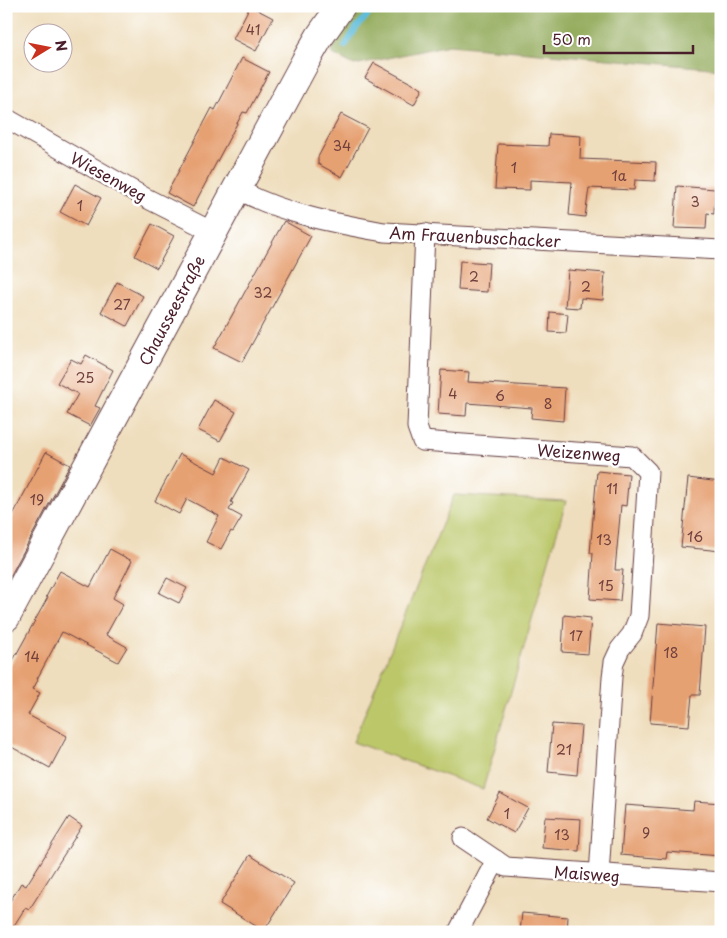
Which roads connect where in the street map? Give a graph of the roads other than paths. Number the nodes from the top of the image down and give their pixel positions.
1 (341, 6) edge
2 (6, 118) edge
3 (237, 189) junction
4 (213, 232) junction
5 (425, 233) junction
6 (721, 250) edge
7 (6, 617) edge
8 (463, 838) dead end
9 (496, 860) junction
10 (599, 874) junction
11 (721, 882) edge
12 (458, 932) edge

1 - 3 street, Chausseestraße
2 - 4 street, Wiesenweg
3 - 4 street, Chausseestraße
3 - 5 street, Am Frauenbuschacker
4 - 7 street, Chausseestraße
5 - 6 street, Am Frauenbuschacker
5 - 10 street, Weizenweg
8 - 9 street, Maisweg
9 - 10 street, Maisweg
9 - 12 street
10 - 11 street, Maisweg

